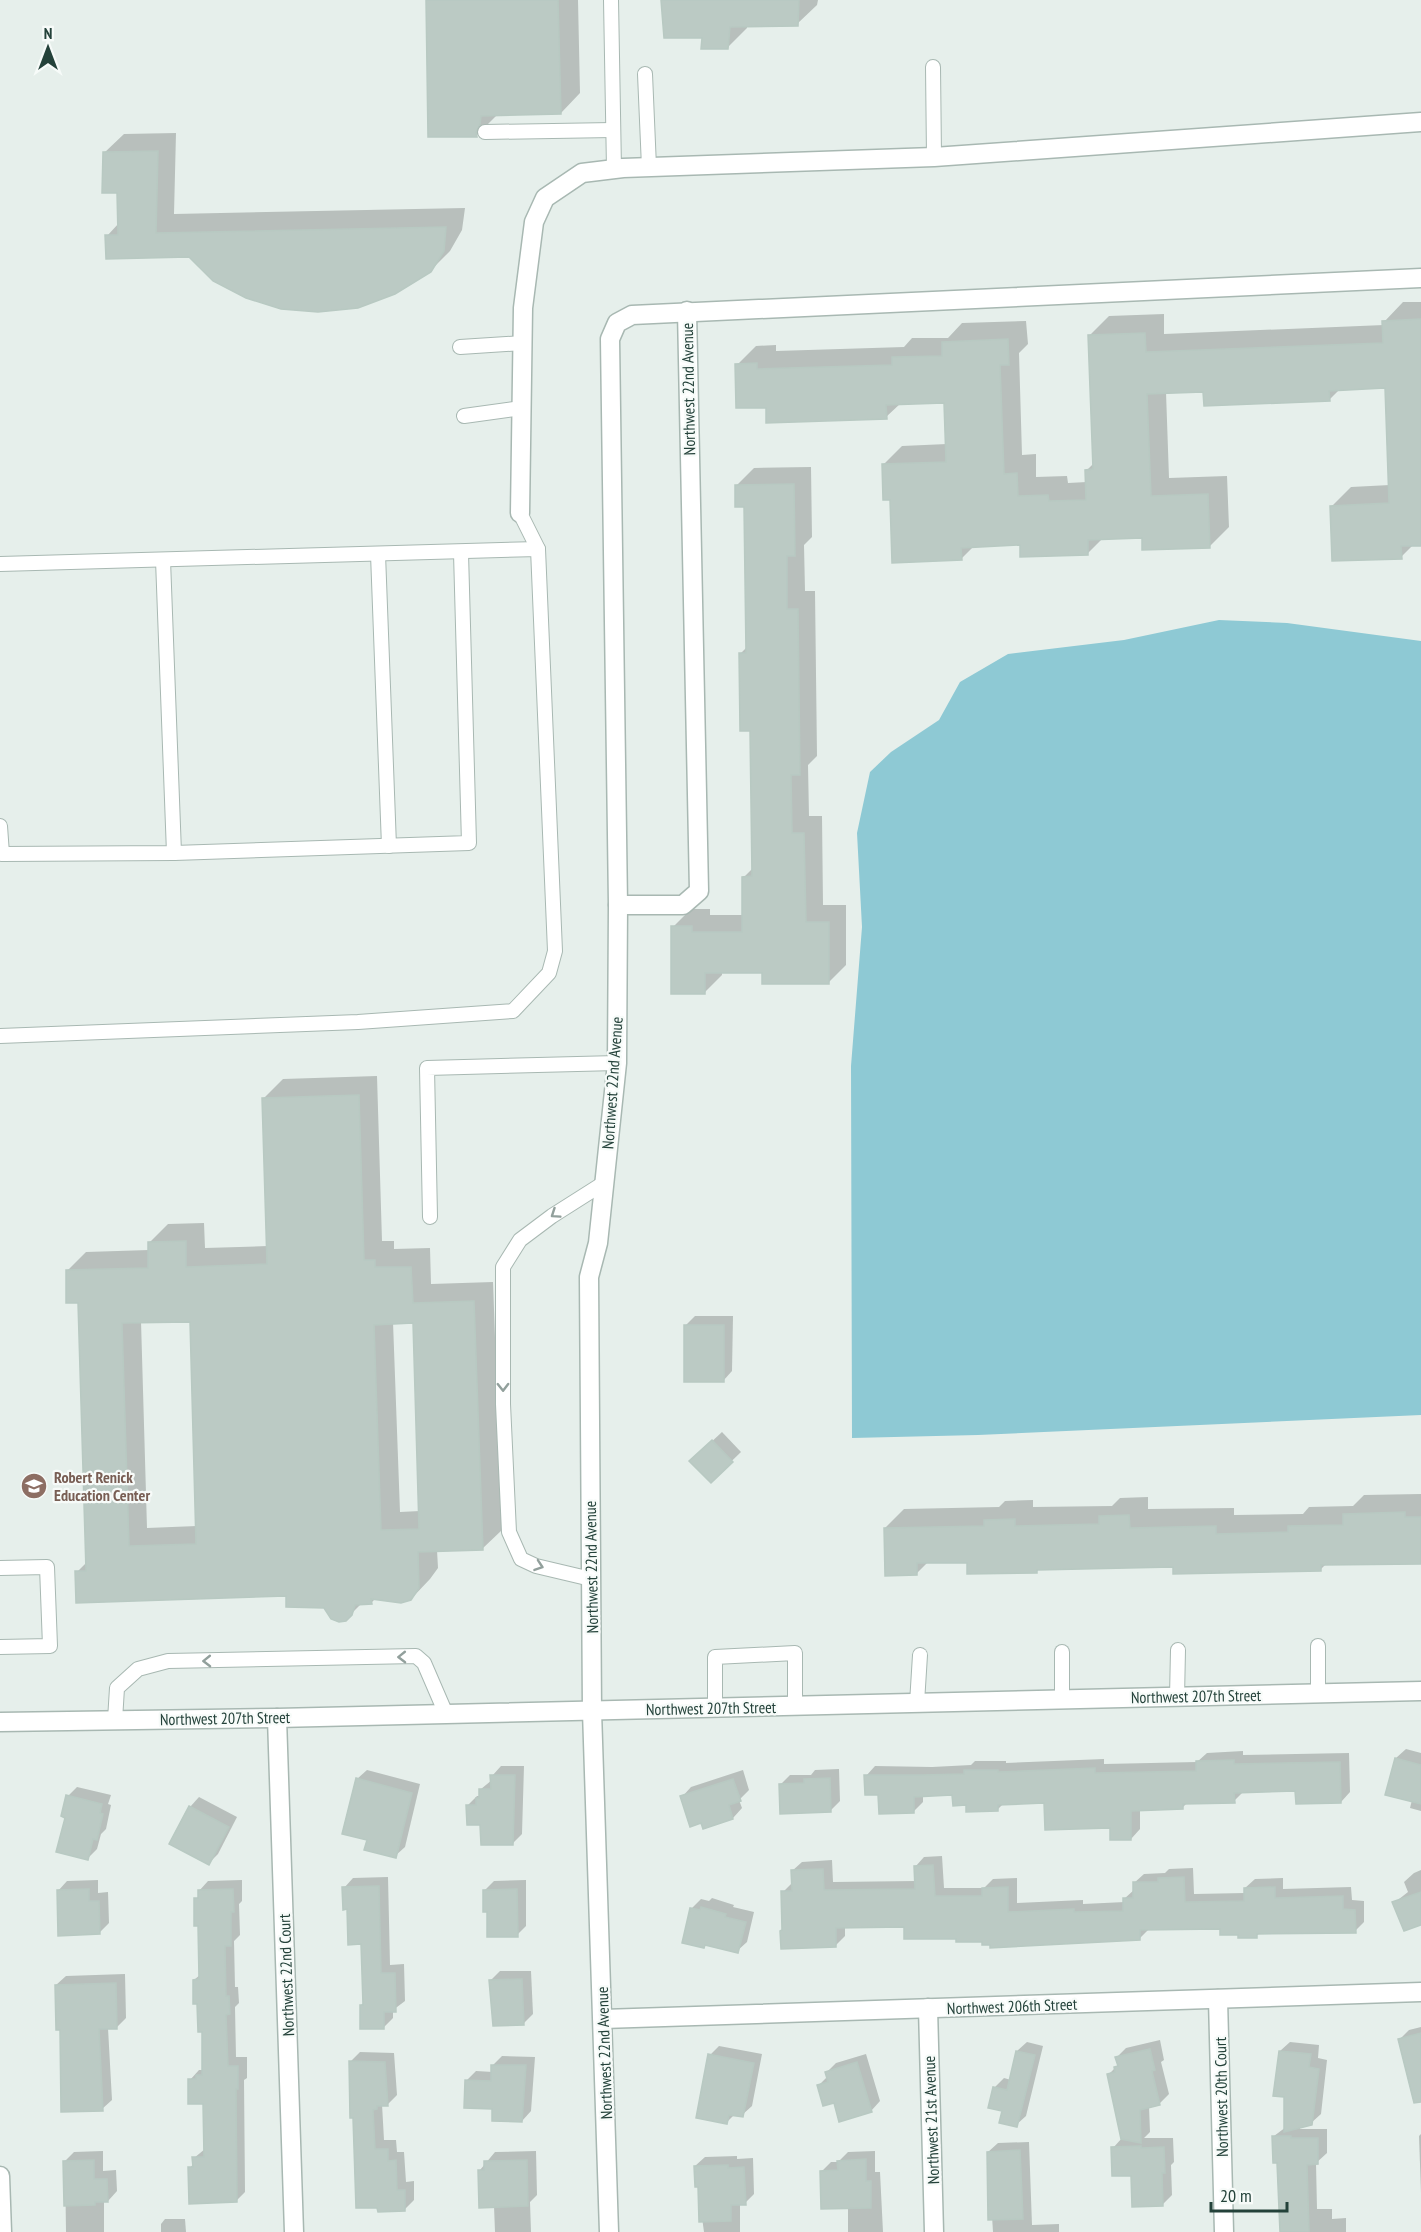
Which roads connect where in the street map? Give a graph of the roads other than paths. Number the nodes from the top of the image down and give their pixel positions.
1 (611, 0) edge
2 (933, 67) dead end
3 (645, 74) dead end
4 (1421, 122) edge
5 (613, 130) junction
6 (485, 132) dead end
7 (934, 157) junction
8 (649, 167) junction
9 (614, 169) junction
10 (1421, 279) edge
11 (687, 311) junction
12 (523, 343) junction
13 (460, 347) dead end
14 (522, 408) junction
15 (464, 416) dead end
16 (520, 513) joint
17 (538, 549) junction
18 (460, 553) junction
19 (378, 554) junction
20 (163, 560) junction
21 (0, 564) edge
22 (0, 826) edge
23 (389, 846) junction
24 (174, 853) junction
25 (618, 904) junction
26 (0, 1036) edge
27 (617, 1063) junction
28 (604, 1183) junction
29 (430, 1217) dead end
30 (0, 1568) edge
31 (591, 1579) junction
32 (1318, 1646) dead end
33 (0, 1647) edge
34 (1178, 1650) dead end
35 (1062, 1652) dead end
36 (920, 1655) dead end
37 (1421, 1691) edge
38 (1318, 1693) junction
39 (1177, 1697) junction
40 (1062, 1700) junction
41 (917, 1703) junction
42 (795, 1706) junction
43 (715, 1708) junction
44 (592, 1711) junction
45 (446, 1714) junction
46 (277, 1718) junction
47 (115, 1720) junction
48 (0, 1722) edge
49 (1421, 1992) edge
50 (1218, 1999) junction
51 (928, 2008) junction
52 (603, 2019) junction
53 (0, 2176) edge
54 (2, 2232) edge
55 (294, 2232) edge
56 (609, 2232) edge
57 (934, 2232) edge
58 (1224, 2232) edge

1 - 5 lane
2 - 7 lane
3 - 8 lane
4 - 7 street
5 - 6 lane
5 - 9 lane
7 - 8 street
8 - 9 street
9 - 12 street
10 - 11 street
11 - 25 street, Northwest 22nd Avenue
11 - 25 street, Northwest 22nd Avenue
12 - 13 lane
12 - 14 street
14 - 15 lane
14 - 16 street
16 - 17 lane
17 - 18 lane
17 - 26 lane
18 - 19 lane
18 - 23 lane
19 - 20 lane
19 - 23 lane
20 - 21 lane
20 - 24 lane
22 - 24 lane
23 - 24 lane
25 - 27 street, Northwest 22nd Avenue
27 - 28 street, Northwest 22nd Avenue
27 - 29 lane
28 - 31 street, Northwest 22nd Avenue
28 -> 31 lane
30 - 33 lane
31 - 44 street, Northwest 22nd Avenue
32 - 38 lane
34 - 39 lane
35 - 40 lane
36 - 41 lane
37 - 38 street, Northwest 207th Street
38 - 39 street, Northwest 207th Street
39 - 40 street, Northwest 207th Street
40 - 41 street, Northwest 207th Street
41 - 42 street, Northwest 207th Street
42 - 43 street, Northwest 207th Street
42 - 43 lane
43 - 44 street, Northwest 207th Street
44 - 45 street, Northwest 207th Street
44 - 52 street, Northwest 22nd Avenue
45 - 46 street, Northwest 207th Street
45 -> 47 lane
46 - 47 street, Northwest 207th Street
46 - 55 street, Northwest 22nd Court
47 - 48 street, Northwest 207th Street
49 - 50 street, Northwest 206th Street
50 - 51 street, Northwest 206th Street
50 - 58 street, Northwest 20th Court
51 - 52 street, Northwest 206th Street
51 - 57 street, Northwest 21st Avenue
52 - 56 street, Northwest 22nd Avenue
53 - 54 street

